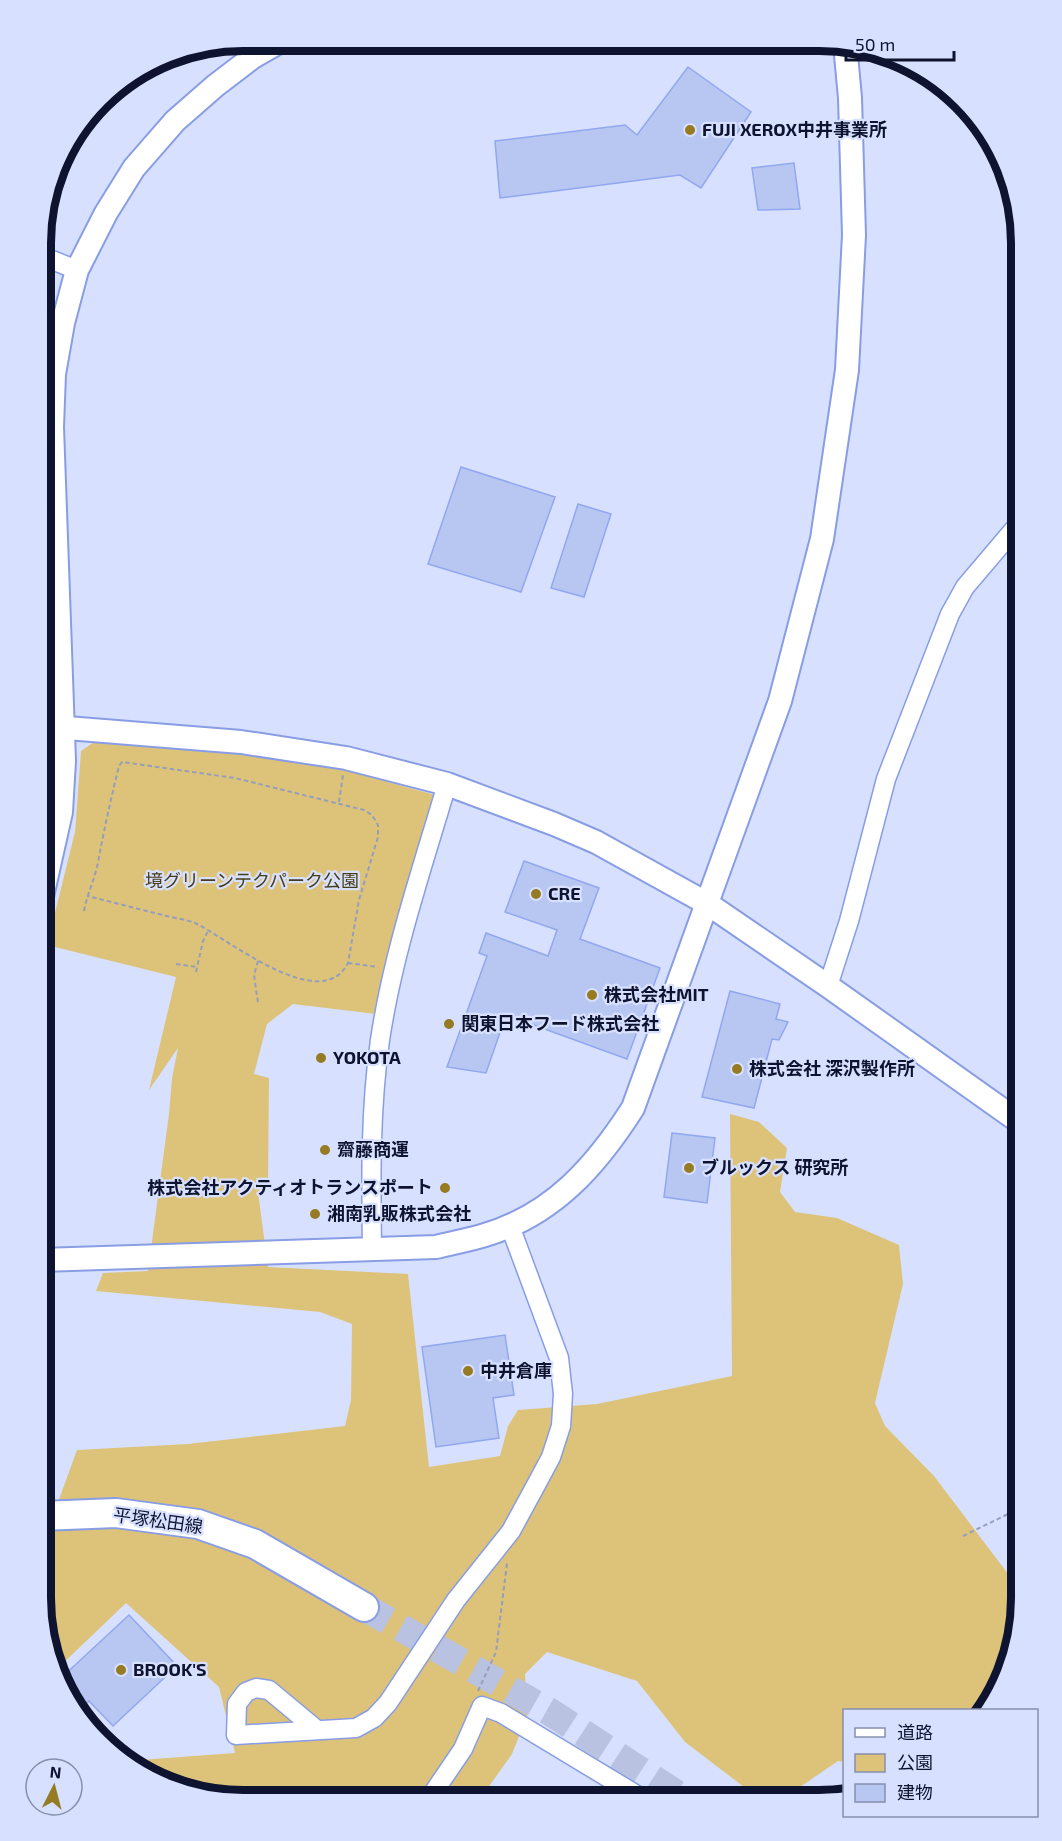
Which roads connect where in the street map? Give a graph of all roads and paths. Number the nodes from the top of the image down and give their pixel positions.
1 (263, 51) edge
2 (846, 53) edge
3 (51, 260) edge
4 (77, 270) junction
5 (1011, 533) edge
6 (51, 727) edge
7 (346, 758) junction
8 (447, 784) junction
9 (339, 804) junction
10 (51, 857) edge
11 (87, 896) junction
12 (708, 904) junction
13 (84, 911) dead end
14 (208, 931) junction
15 (258, 961) junction
16 (348, 963) junction
17 (176, 964) dead end
18 (197, 967) junction
19 (393, 969) junction
20 (196, 972) dead end
21 (828, 986) junction
22 (258, 1003) dead end
23 (1011, 1116) edge
24 (510, 1226) junction
25 (372, 1250) junction
26 (51, 1260) edge
27 (1011, 1513) edge
28 (51, 1516) edge
29 (511, 1531) junction
30 (963, 1536) dead end
31 (364, 1607) tunnel mouth
32 (477, 1693) dead end
33 (317, 1730) dead end
34 (435, 1790) edge
35 (628, 1790) edge

1 - 4 street
2 - 12 street
3 - 4 street
4 - 6 street
5 - 21 street
6 - 7 street
6 - 10 street
7 - 8 street
7 - 9 path
8 - 12 street
8 - 19 street
9 - 11 path
9 - 16 path
11 - 13 path
11 - 14 path
12 - 21 street
12 - 24 street
14 - 15 path
14 - 18 path
15 - 16 path
15 - 22 path
16 - 19 path
17 - 18 path
18 - 20 path
19 - 25 street
21 - 23 street
24 - 25 street
24 - 29 street
25 - 26 street
27 - 30 path
28 - 31 main road, 平塚松田線
29 - 32 path
29 - 33 street
34 - 35 street

